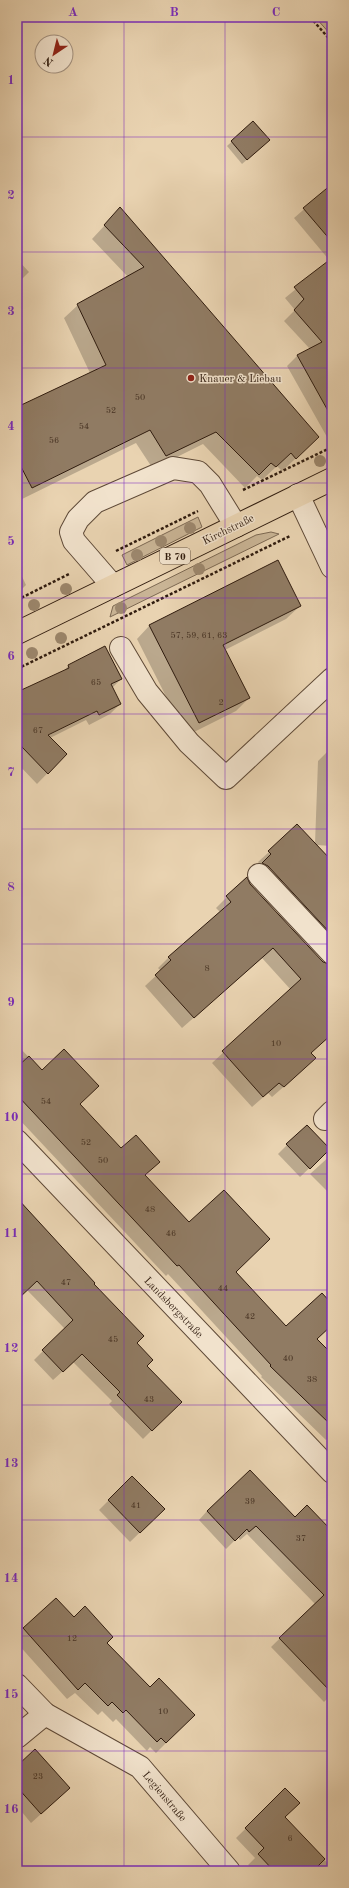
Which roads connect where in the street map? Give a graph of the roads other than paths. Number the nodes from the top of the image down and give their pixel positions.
1 (332, 478) edge
2 (298, 495) junction
3 (236, 526) junction
4 (332, 567) edge
5 (113, 586) junction
6 (17, 633) edge
7 (121, 648) dead end
8 (332, 679) edge
9 (259, 875) dead end
10 (332, 953) edge
11 (17, 1141) edge
12 (332, 1472) edge
13 (17, 1685) edge
14 (45, 1714) junction
15 (17, 1737) edge
16 (229, 1871) edge

1 - 2 main road, Kirchstraße / B 70
2 - 3 main road, Kirchstraße / B 70
2 - 4 street
3 - 5 main road, Kirchstraße / B 70
3 - 5 street
5 - 6 main road, Kirchstraße / B 70
7 - 8 street
9 - 10 street
11 - 12 street, Landsbergstraße
13 - 14 street, Legienstraße
14 - 15 street
14 - 16 street, Legienstraße

